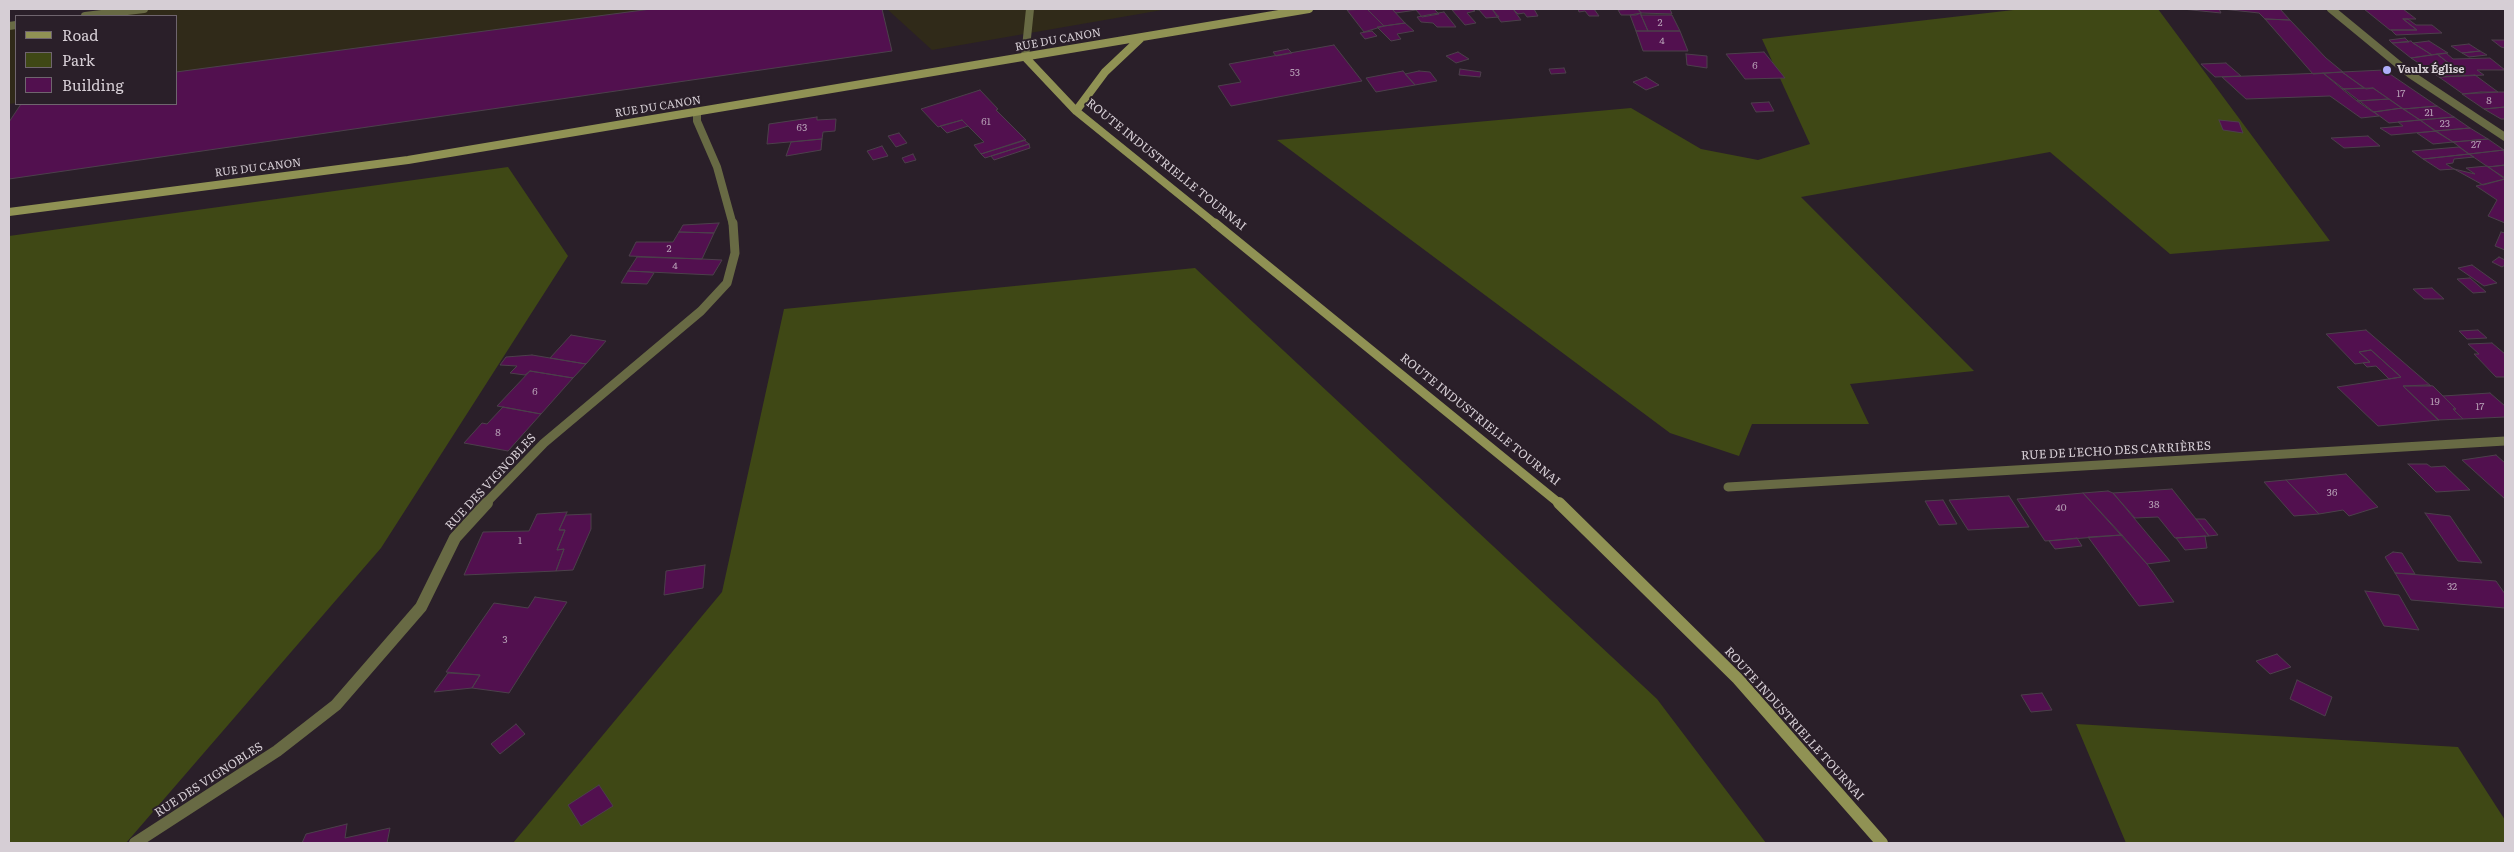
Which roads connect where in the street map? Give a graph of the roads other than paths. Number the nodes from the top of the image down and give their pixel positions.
1 (144, 9) edge
2 (1030, 9) edge
3 (1309, 9) edge
4 (2331, 9) edge
5 (94, 15) edge
6 (1141, 38) junction
7 (1025, 57) junction
8 (1076, 111) junction
9 (697, 112) junction
10 (2505, 137) edge
11 (9, 212) edge
12 (2505, 440) edge
13 (1728, 487) dead end
14 (135, 843) edge
15 (1882, 843) edge

1 - 5 street
2 - 7 street
3 - 6 main road, RUE DU CANON
4 - 10 street
6 - 7 main road, RUE DU CANON
6 - 8 main road
7 - 8 main road, ROUTE INDUSTRIELLE TOURNAI
7 - 9 main road, RUE DU CANON
8 - 15 main road, ROUTE INDUSTRIELLE TOURNAI
9 - 11 main road, RUE DU CANON
9 - 14 street, RUE DES VIGNOBLES
12 - 13 street, RUE DE L'ECHO DES CARRIÈRES

